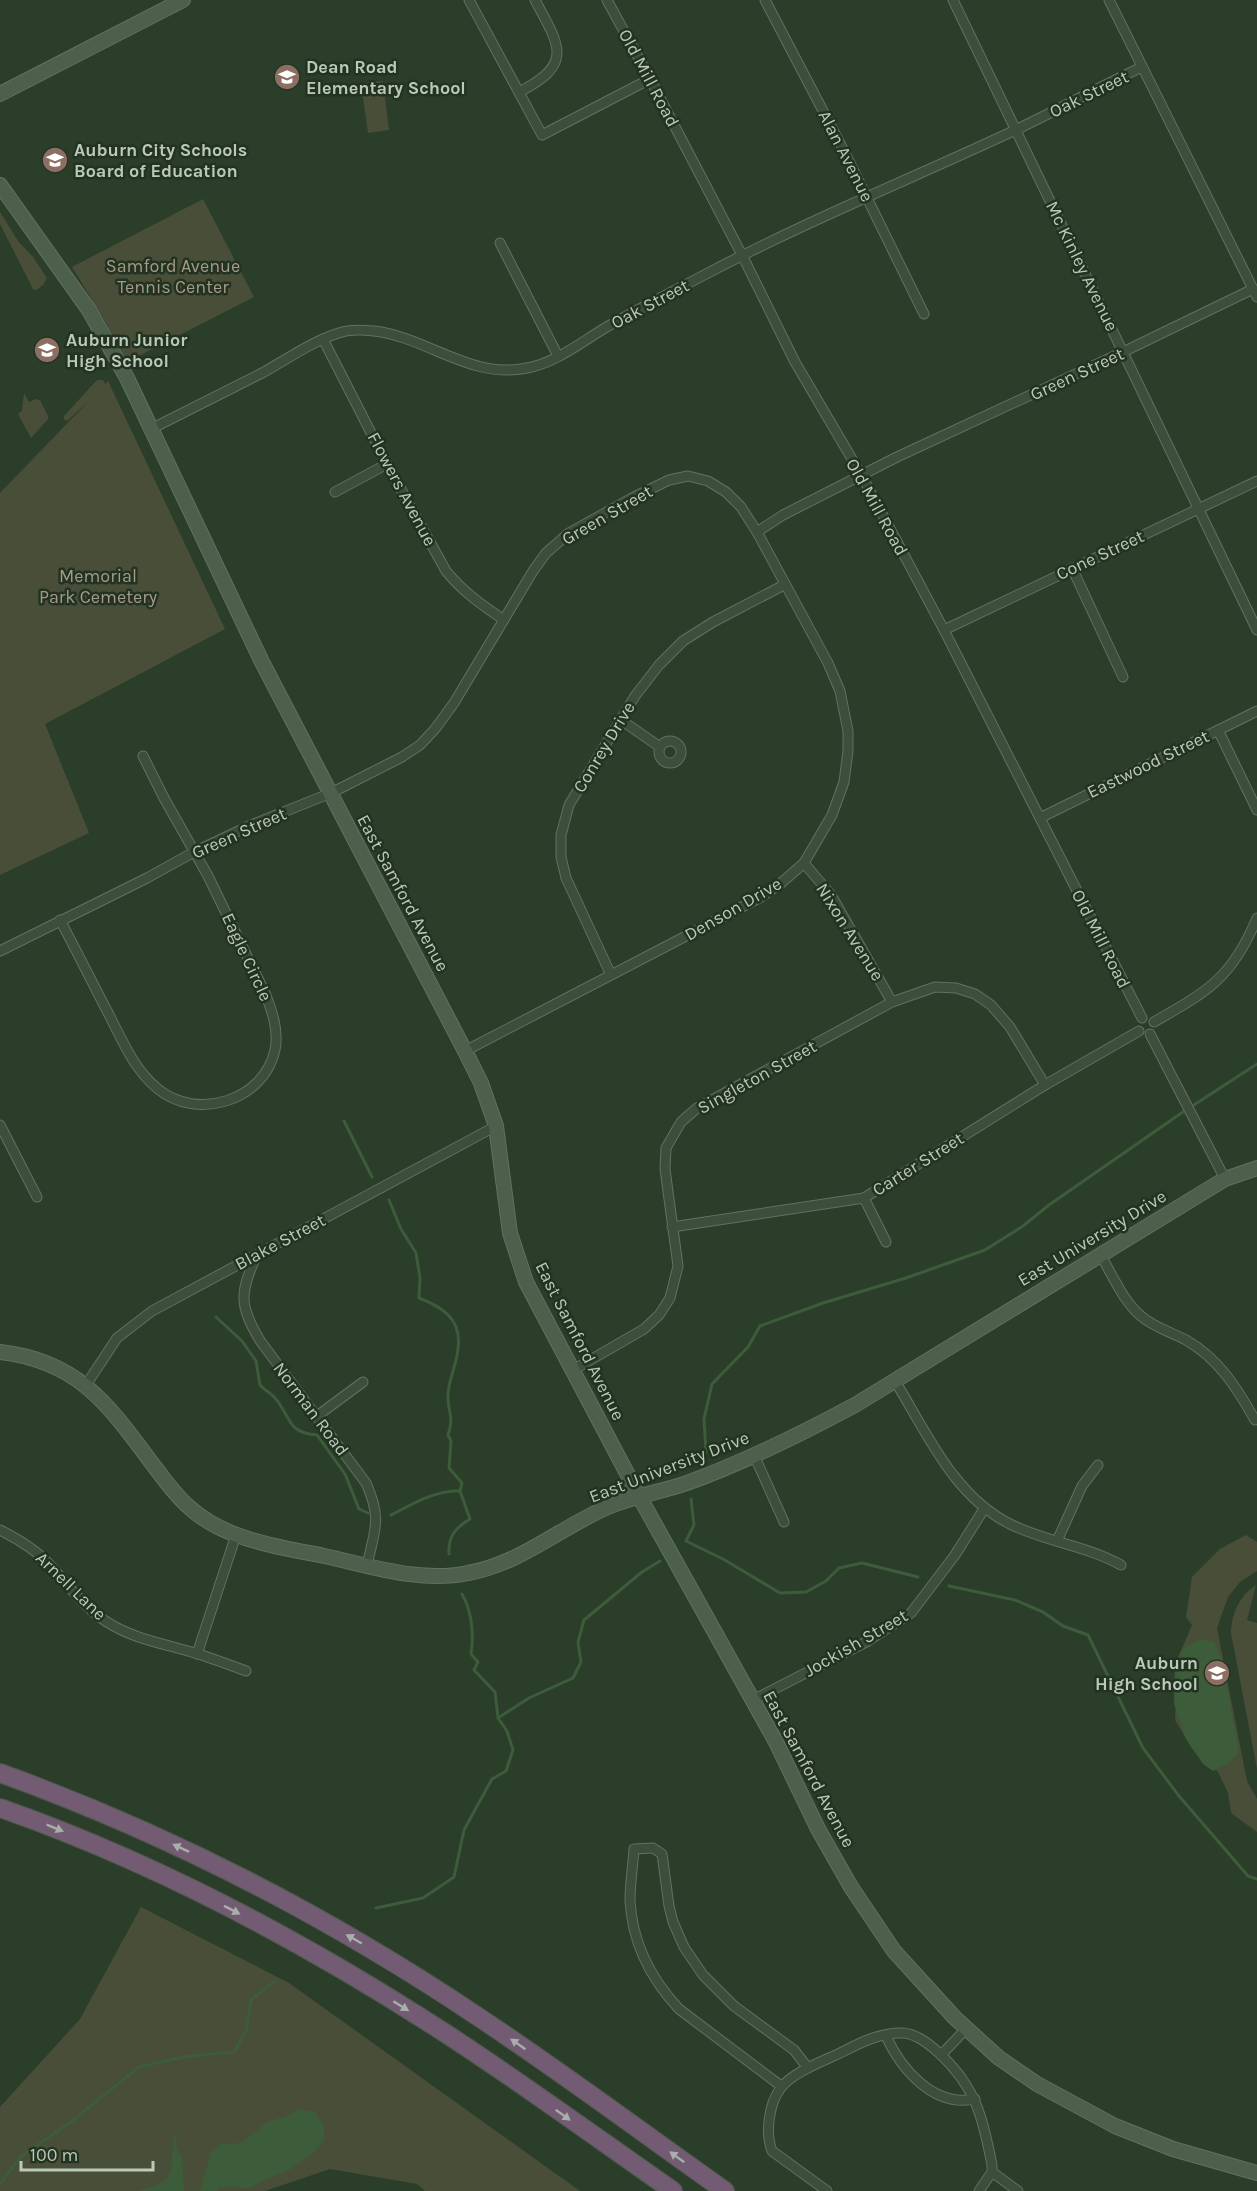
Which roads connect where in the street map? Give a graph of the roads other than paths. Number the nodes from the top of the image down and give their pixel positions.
1 (183, 0) edge
2 (469, 0) edge
3 (535, 0) edge
4 (607, 0) edge
5 (765, 0) edge
6 (953, 0) edge
7 (1109, 0) edge
8 (1142, 68) junction
9 (650, 79) junction
10 (519, 92) junction
11 (0, 94) edge
12 (1016, 130) junction
13 (0, 185) edge
14 (866, 197) junction
15 (500, 243) dead end
16 (742, 255) junction
17 (1255, 293) edge
18 (924, 314) dead end
19 (323, 339) junction
20 (1123, 352) junction
21 (558, 356) junction
22 (151, 429) junction
23 (387, 464) junction
24 (862, 476) junction
25 (1257, 481) edge
26 (335, 492) dead end
27 (1198, 508) junction
28 (757, 532) junction
29 (1072, 568) junction
30 (784, 585) junction
31 (504, 620) junction
32 (944, 630) junction
33 (1257, 630) edge
34 (1123, 677) dead end
35 (1257, 711) edge
36 (621, 720) junction
37 (1218, 730) junction
38 (660, 747) dead end
39 (143, 756) dead end
40 (331, 793) junction
41 (1257, 810) edge
42 (1040, 818) junction
43 (194, 852) junction
44 (804, 863) junction
45 (1257, 918) edge
46 (60, 920) junction
47 (0, 951) edge
48 (611, 975) junction
49 (892, 1002) junction
50 (1142, 1018) junction
51 (1154, 1022) junction
52 (1139, 1031) junction
53 (1150, 1034) junction
54 (465, 1051) junction
55 (1045, 1085) junction
56 (0, 1125) edge
57 (496, 1126) junction
58 (1257, 1168) edge
59 (1225, 1179) junction
60 (37, 1197) dead end
61 (864, 1198) junction
62 (672, 1227) junction
63 (886, 1242) dead end
64 (1100, 1254) junction
65 (257, 1255) junction
66 (0, 1352) edge
67 (573, 1370) junction
68 (894, 1381) junction
69 (363, 1382) dead end
70 (86, 1385) junction
71 (317, 1416) junction
72 (1255, 1420) dead end
73 (754, 1455) junction
74 (1098, 1465) dead end
75 (639, 1496) junction
76 (984, 1509) junction
77 (784, 1522) dead end
78 (0, 1530) edge
79 (236, 1535) junction
80 (1057, 1541) junction
81 (367, 1565) junction
82 (1121, 1565) dead end
83 (197, 1654) junction
84 (246, 1671) dead end
85 (753, 1700) junction
86 (0, 1773) edge
87 (0, 1808) edge
88 (966, 2029) junction
89 (886, 2036) junction
90 (941, 2055) junction
91 (808, 2068) junction
92 (782, 2086) junction
93 (975, 2099) junction
94 (992, 2172) junction
95 (1257, 2173) edge
96 (673, 2191) edge
97 (725, 2191) edge
98 (827, 2191) edge
99 (979, 2191) edge
100 (1018, 2191) edge

1 - 11 street
2 - 10 street
3 - 10 street
4 - 9 street, Old Mill Road
5 - 14 street, Alan Avenue
6 - 12 street, Mc Kinley Avenue
7 - 8 street
8 - 12 street, Oak Street
8 - 17 street
9 - 10 street
9 - 16 street, Old Mill Road
12 - 14 street, Oak Street
12 - 20 street, Mc Kinley Avenue
13 - 22 street, East Samford Avenue
14 - 16 street, Oak Street
14 - 18 street, Alan Avenue
15 - 21 street
16 - 21 street, Oak Street
16 - 24 street, Old Mill Road
17 - 20 street, Green Street
19 - 21 street, Oak Street
19 - 22 street, Oak Street
19 - 23 street, Flowers Avenue
20 - 24 street, Green Street
20 - 27 street, Mc Kinley Avenue
22 - 40 street, East Samford Avenue
23 - 26 street
23 - 31 street, Flowers Avenue
24 - 28 street, Green Street
24 - 32 street, Old Mill Road
25 - 27 street, Cone Street
27 - 29 street, Cone Street
27 - 33 street, Mc Kinley Avenue
28 - 30 street, Denson Drive
28 - 31 street, Green Street
29 - 32 street, Cone Street
29 - 34 street
30 - 36 street, Conrey Drive
30 - 44 street, Denson Drive
31 - 40 street, Green Street
32 - 42 street, Old Mill Road
35 - 37 street, Eastwood Street
36 - 38 street
36 - 48 street, Conrey Drive
37 - 41 street
37 - 42 street, Eastwood Street
39 - 43 street, Eagle Circle
40 - 43 street, Green Street
40 - 54 street, East Samford Avenue
42 - 50 street, Old Mill Road
43 - 46 street, Green Street
43 - 46 street, Eagle Circle
44 - 48 street, Denson Drive
44 - 49 street, Nixon Avenue
45 - 51 street
46 - 47 street, Green Street
48 - 54 street, Denson Drive
49 - 55 street, Singleton Street
49 - 62 street, Singleton Street
50 - 51 street
50 - 52 street
51 - 53 street
52 - 53 street
52 - 55 street, Carter Street
53 - 59 street
54 - 57 street, East Samford Avenue
55 - 61 street, Carter Street
56 - 60 street
57 - 65 street, Blake Street
57 - 67 street, East Samford Avenue
58 - 59 street, East University Drive
59 - 64 street, East University Drive
61 - 62 street, Carter Street
61 - 63 street
62 - 67 street, Singleton Street
64 - 68 street, East University Drive
64 - 72 street
65 - 70 street, Blake Street
65 - 71 street, Norman Road
66 - 70 street, East University Drive
67 - 75 street, East Samford Avenue
68 - 73 street, East University Drive
68 - 76 street
69 - 71 street
70 - 79 street, East University Drive
71 - 81 street, Norman Road
73 - 75 street, East University Drive
73 - 77 street
74 - 80 street
75 - 81 street, East University Drive
75 - 85 street, East Samford Avenue
76 - 80 street
76 - 85 street, Jockish Street
78 - 83 street, Arnell Lane
79 - 81 street, East University Drive
79 - 83 street
80 - 82 street
83 - 84 street, Arnell Lane
85 - 88 street, East Samford Avenue
97 -> 86 highway
87 -> 96 highway
88 - 90 street
88 - 95 street, East Samford Avenue
89 - 90 street
89 - 91 street
89 - 93 street
90 - 93 street
91 - 92 street
91 - 92 street
92 - 98 street
93 - 94 street
94 - 99 street
94 - 100 street

